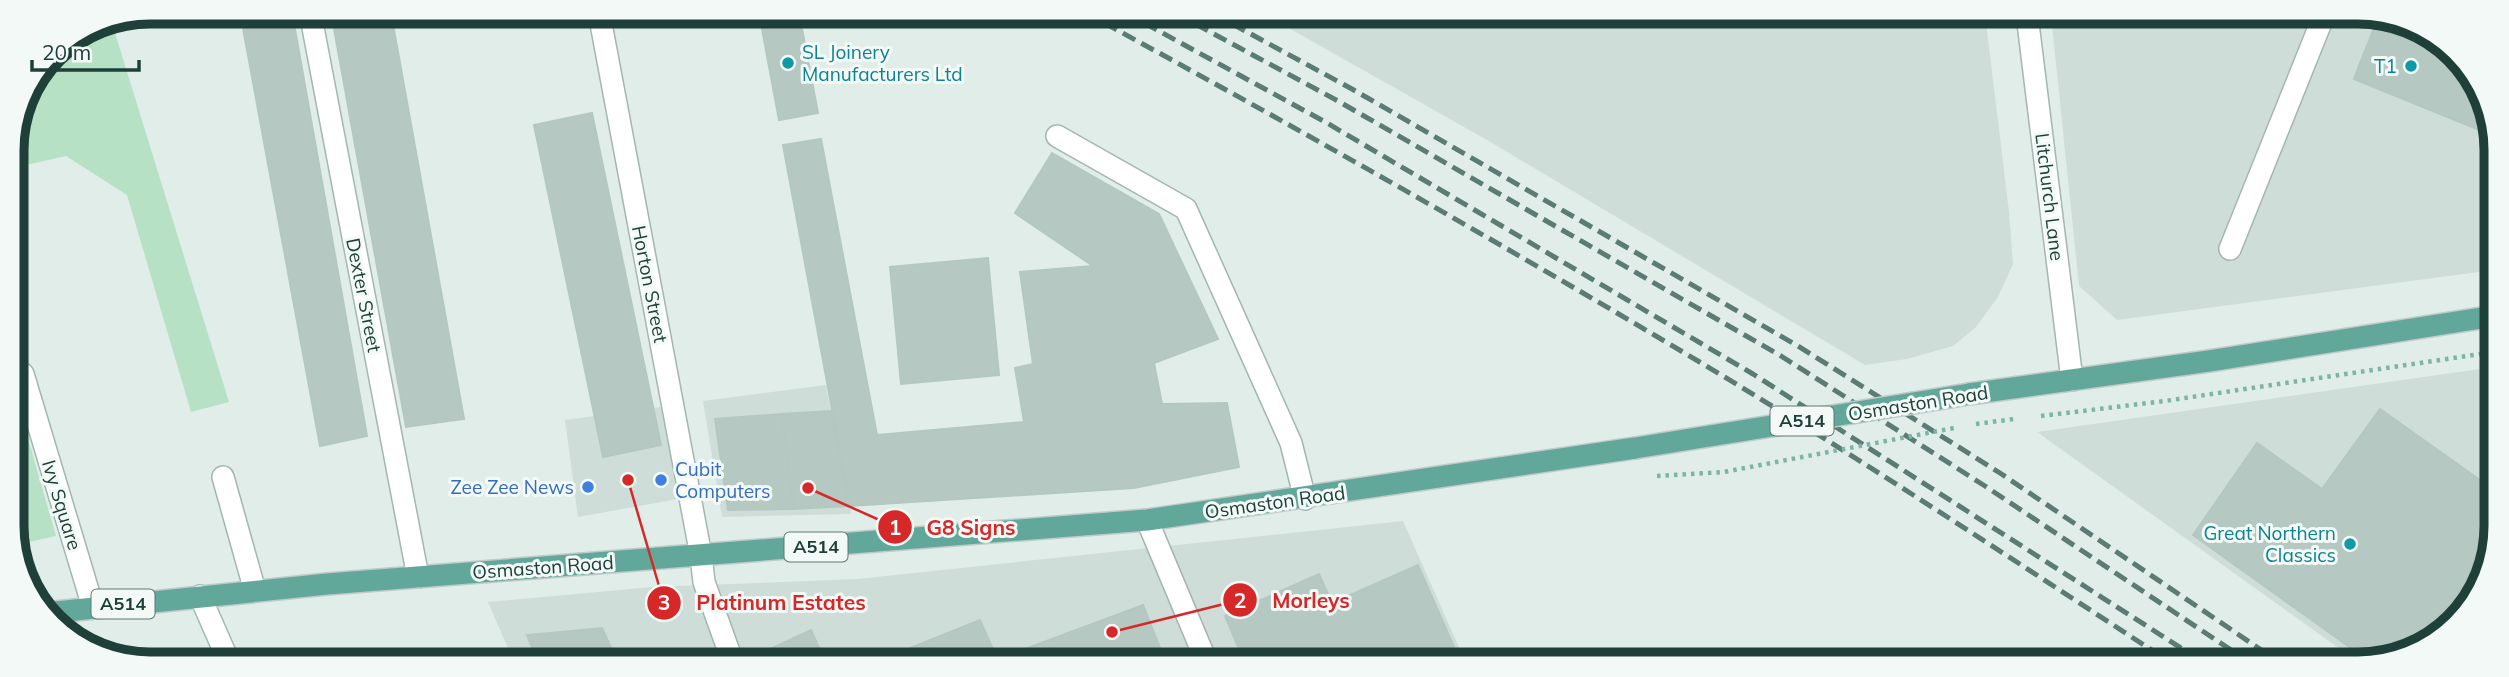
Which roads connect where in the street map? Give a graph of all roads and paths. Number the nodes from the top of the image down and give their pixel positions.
1 (2028, 24) edge
2 (2320, 24) edge
3 (312, 25) edge
4 (601, 25) edge
5 (1057, 136) dead end
6 (2230, 249) dead end
7 (2484, 318) edge
8 (2484, 353) edge
9 (24, 379) edge
10 (2072, 380) junction
11 (1657, 476) dead end
12 (223, 477) dead end
13 (1305, 499) junction
14 (1147, 520) junction
15 (701, 556) junction
16 (418, 577) junction
17 (255, 591) junction
18 (200, 596) junction
19 (93, 607) junction
20 (57, 612) edge
21 (225, 652) edge
22 (729, 652) edge
23 (1202, 652) edge

1 - 10 street, Litchurch Lane
2 - 6 street
3 - 16 street, Dexter Street
4 - 15 street, Horton Street
5 - 13 street
7 - 10 main road, Osmaston Road / A514
8 - 11 path, bridge
9 - 19 street, Ivy Square
10 - 13 main road, Osmaston Road / A514, bridge
12 - 17 street
13 - 14 main road, Osmaston Road / A514
14 - 15 main road, Osmaston Road / A514
14 - 23 street
15 - 16 main road, Osmaston Road / A514
15 - 22 street, Horton Street
16 - 17 main road, Osmaston Road / A514
17 - 18 main road, Osmaston Road / A514
18 - 19 main road, Osmaston Road / A514
18 - 21 street
19 - 20 main road, Osmaston Road / A514

